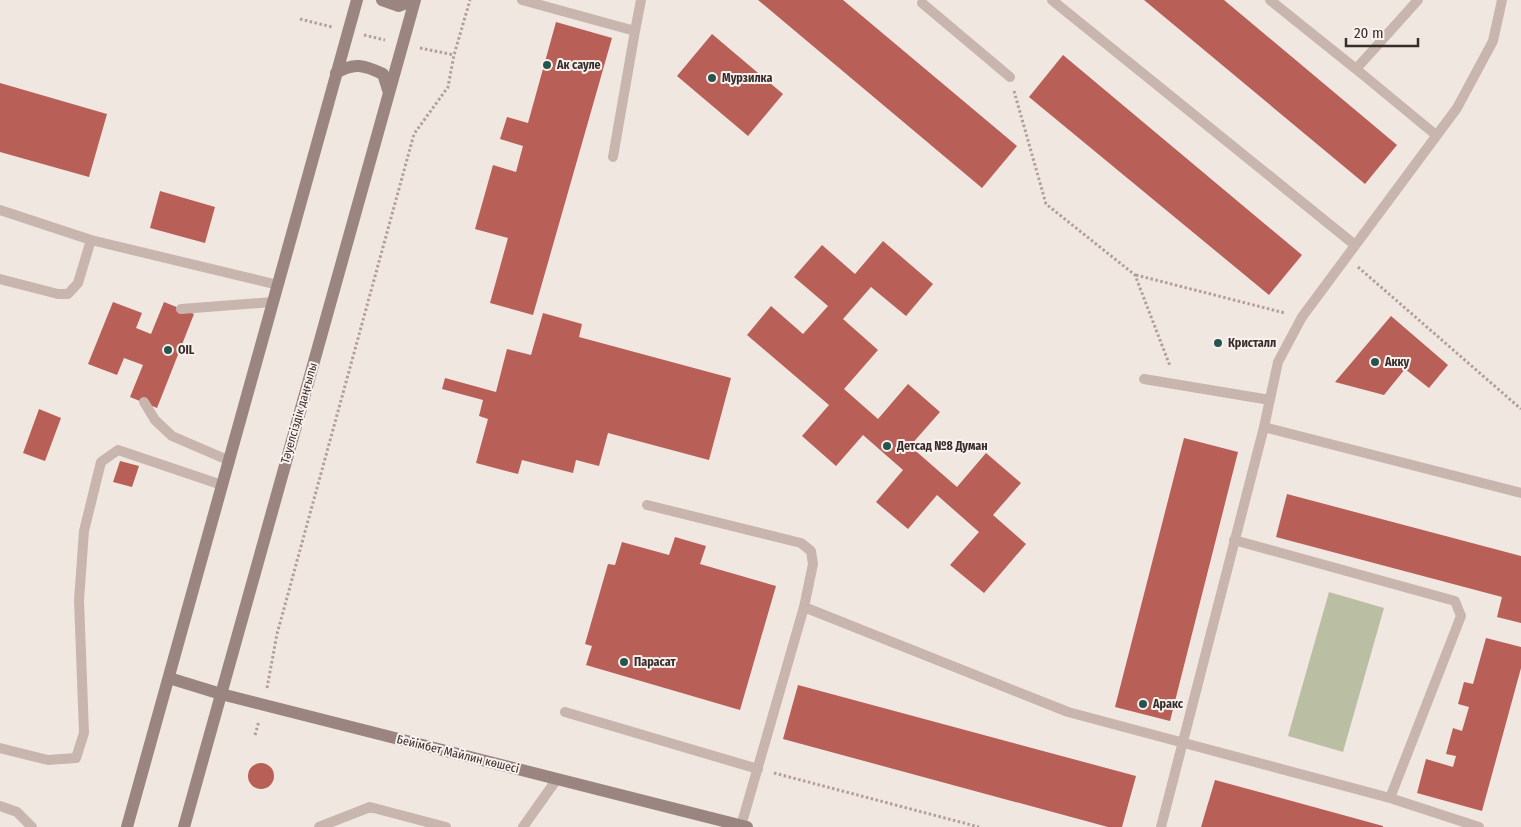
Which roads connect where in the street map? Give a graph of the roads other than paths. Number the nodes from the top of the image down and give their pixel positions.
1 (357, 0) edge
2 (382, 0) edge
3 (414, 0) edge
4 (522, 0) edge
5 (642, 0) edge
6 (1052, 0) edge
7 (1270, 0) edge
8 (1418, 0) edge
9 (1502, 0) edge
10 (922, 1) edge
11 (635, 31) junction
12 (1356, 69) junction
13 (336, 73) junction
14 (1010, 77) road end
15 (389, 93) junction
16 (1436, 135) junction
17 (613, 157) dead end
18 (0, 210) edge
19 (92, 240) junction
20 (1355, 245) junction
21 (0, 279) edge
22 (278, 285) junction
23 (273, 302) junction
24 (181, 309) dead end
25 (1144, 379) dead end
26 (1270, 400) junction
27 (144, 402) dead end
28 (1264, 427) junction
29 (230, 461) junction
30 (222, 485) junction
31 (1521, 494) edge
32 (647, 505) dead end
33 (1234, 540) junction
34 (804, 607) junction
35 (169, 678) junction
36 (221, 694) junction
37 (564, 712) dead end
38 (1183, 744) junction
39 (0, 748) edge
40 (758, 769) junction
41 (557, 779) junction
42 (1390, 798) junction
43 (0, 806) edge
44 (1458, 824) edge
45 (744, 826) edge
46 (32, 827) edge
47 (127, 827) edge
48 (184, 827) edge
49 (319, 827) edge
50 (446, 827) edge
51 (523, 827) edge
52 (1161, 827) edge
53 (1479, 827) edge

1 - 13 main road
2 - 3 main road
3 - 15 main road, Тәуелсіздік даңғылы
4 - 11 lane
5 - 11 lane
6 - 20 lane
7 - 12 lane
8 - 12 lane
9 - 16 lane
10 - 14 lane
11 - 17 lane
12 - 16 lane
13 - 15 main road
13 - 22 main road
15 - 36 main road, Тәуелсіздік даңғылы
16 - 20 lane
18 - 19 lane
19 - 21 lane
19 - 22 lane
20 - 26 lane
22 - 23 main road
23 - 24 lane
23 - 29 main road
25 - 26 lane
26 - 28 lane
27 - 29 lane
28 - 31 lane
28 - 33 lane
29 - 30 main road
30 - 35 main road
30 - 39 lane
32 - 34 lane
33 - 38 lane
33 - 42 lane
34 - 38 lane
34 - 40 lane
35 - 36 main road, Бейімбет Майлин көшесі
35 - 47 main road
36 - 41 main road, Бейімбет Майлин көшесі
36 - 48 main road, Тәуелсіздік даңғылы
37 - 40 lane
38 - 42 lane
38 - 52 lane
40 - 45 lane
41 - 45 main road, Бейімбет Майлин көшесі
41 - 51 lane
42 - 44 lane
43 - 46 lane
44 - 53 lane
49 - 50 lane

